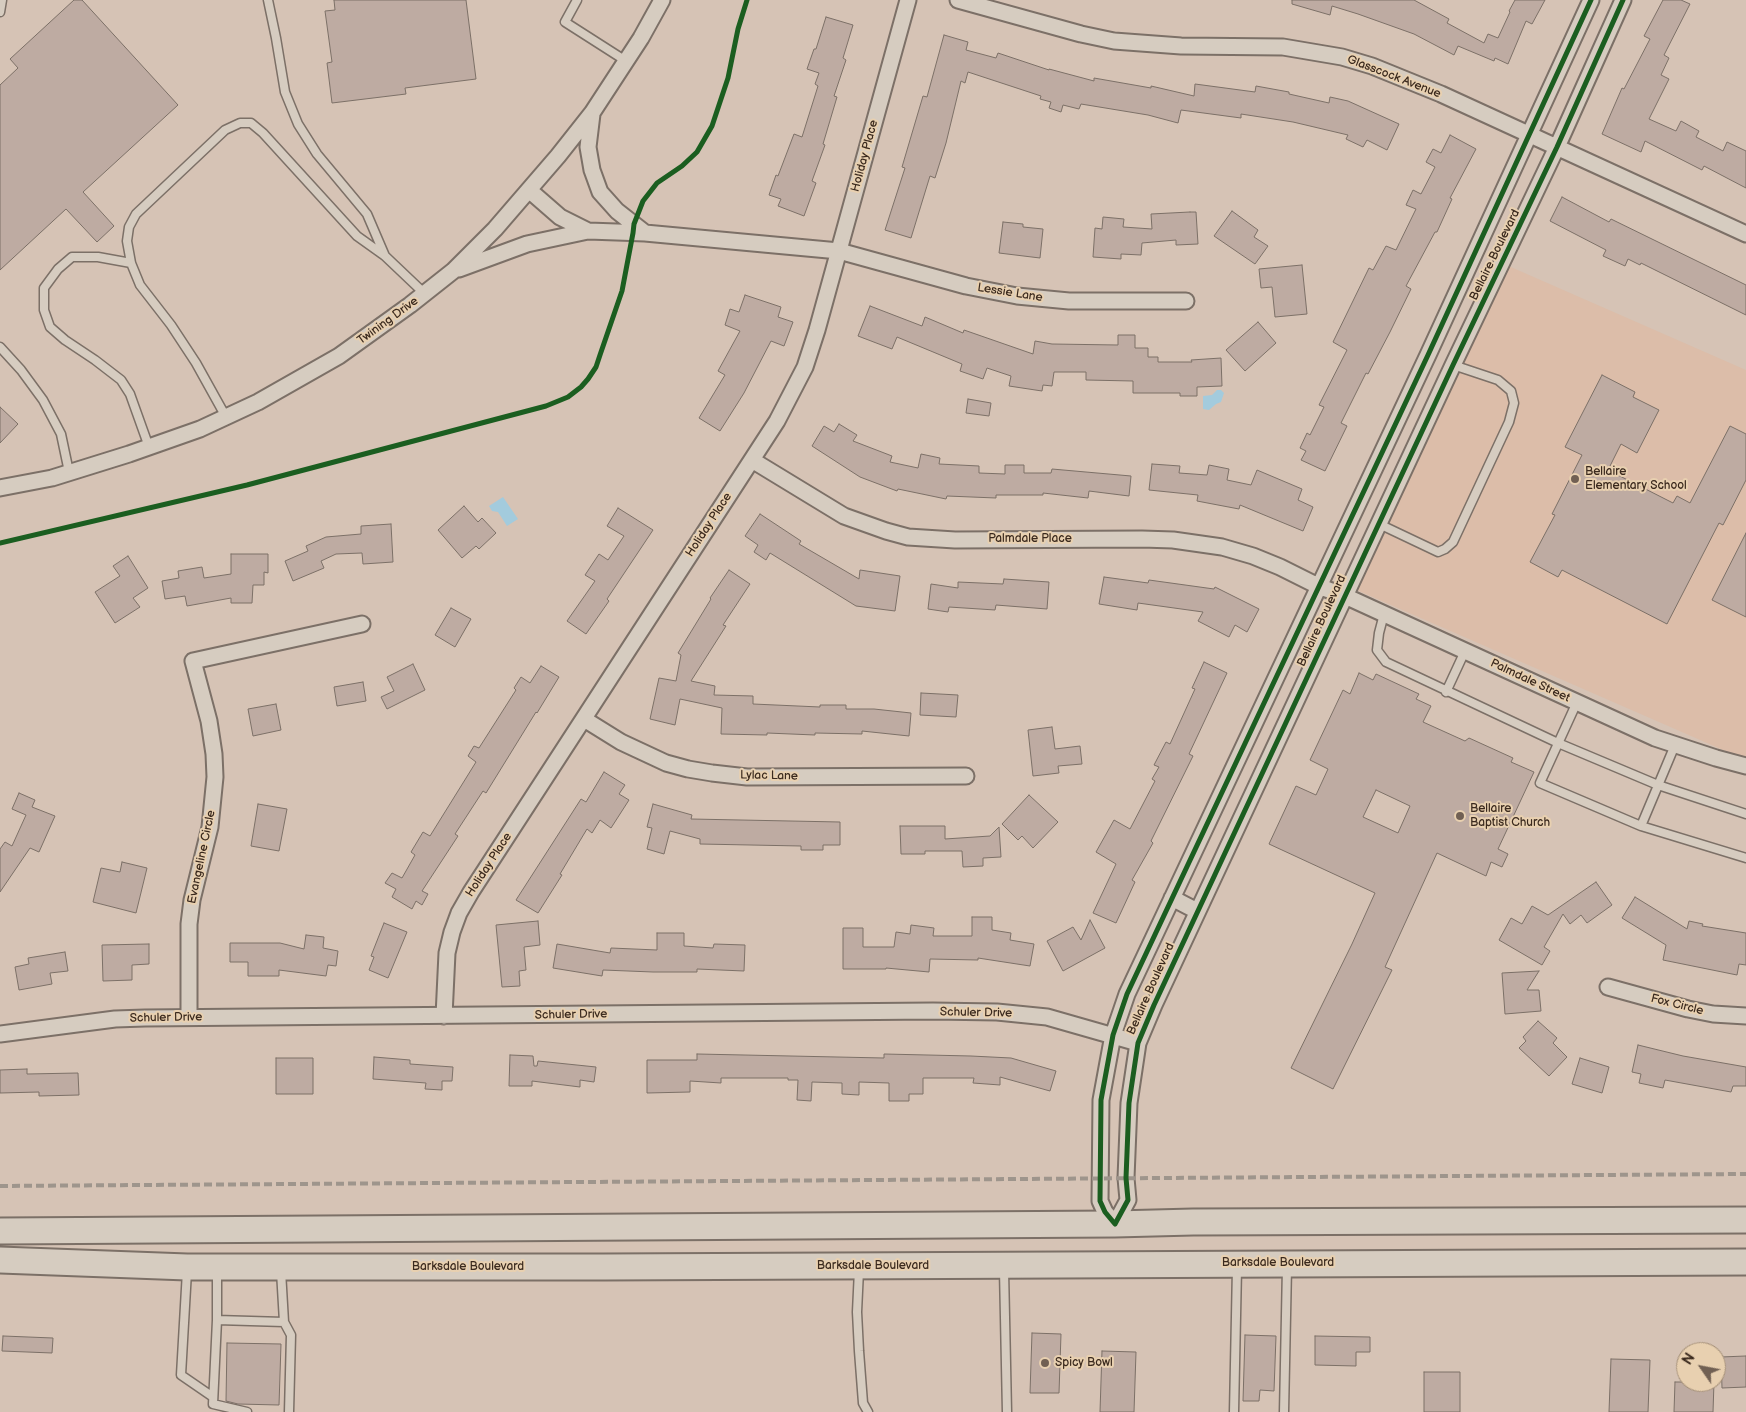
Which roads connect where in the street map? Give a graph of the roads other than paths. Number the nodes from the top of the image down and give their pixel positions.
1 (2, 0) edge
2 (268, 0) edge
3 (577, 0) edge
4 (662, 0) edge
5 (908, 0) edge
6 (958, 0) edge
7 (1591, 0) edge
8 (1623, 0) edge
9 (0, 12) edge
10 (626, 61) junction
11 (592, 113) junction
12 (1528, 136) junction
13 (1557, 147) junction
14 (529, 190) junction
15 (588, 231) junction
16 (644, 234) junction
17 (1746, 234) edge
18 (839, 250) junction
19 (385, 256) junction
20 (131, 263) junction
21 (453, 271) junction
22 (424, 294) junction
23 (1186, 301) dead end
24 (0, 347) edge
25 (1428, 355) junction
26 (1453, 365) junction
27 (226, 417) junction
28 (150, 447) junction
29 (752, 460) junction
30 (69, 472) junction
31 (0, 488) edge
32 (1379, 524) junction
33 (1318, 586) junction
34 (1345, 596) junction
35 (1384, 614) junction
36 (362, 624) dead end
37 (1465, 651) junction
38 (1446, 692) junction
39 (1577, 702) junction
40 (584, 719) junction
41 (1558, 743) junction
42 (1675, 745) junction
43 (1746, 766) edge
44 (966, 776) dead end
45 (1658, 785) junction
46 (1215, 807) junction
47 (1746, 814) edge
48 (1240, 819) junction
49 (1641, 826) junction
50 (1746, 858) edge
51 (1172, 898) junction
52 (1197, 911) junction
53 (1608, 987) dead end
54 (444, 1016) junction
55 (1746, 1016) edge
56 (189, 1017) junction
57 (0, 1034) edge
58 (1113, 1035) junction
59 (1138, 1043) junction
60 (1746, 1220) edge
61 (1115, 1224) junction
62 (188, 1230) junction
63 (0, 1231) edge
64 (0, 1260) edge
65 (1746, 1262) edge
66 (1287, 1263) junction
67 (1114, 1264) junction
68 (1237, 1264) junction
69 (1004, 1265) junction
70 (187, 1266) junction
71 (860, 1266) junction
72 (218, 1267) junction
73 (281, 1267) junction
74 (217, 1320) junction
75 (284, 1322) junction
76 (213, 1396) junction
77 (247, 1412) edge
78 (289, 1412) edge
79 (868, 1412) edge
80 (1007, 1412) edge
81 (1234, 1412) edge
82 (1284, 1412) edge

1 - 9 lane
2 - 19 lane
3 - 10 lane
4 - 10 street, Twining Drive
5 - 18 street, Holiday Place
6 - 12 street, Glasscock Avenue
7 - 12 street, Bellaire Boulevard
8 - 13 street, Bellaire Boulevard
10 - 11 street, Twining Drive
11 - 14 street, Twining Drive
11 - 16 street
12 - 13 street, Glasscock Avenue
12 - 25 street, Bellaire Boulevard
13 - 17 street, Glasscock Avenue
13 - 26 street, Bellaire Boulevard
14 - 15 street
14 - 21 street, Twining Drive
15 - 16 street, Lessie Lane
15 - 21 street
16 - 18 street, Lessie Lane
18 - 23 street, Lessie Lane
18 - 29 street, Holiday Place
19 - 20 lane
19 - 22 lane
20 - 27 lane
20 - 28 lane
21 - 22 street, Twining Drive
22 - 27 street, Twining Drive
24 - 30 lane
25 - 26 street
25 - 33 street, Bellaire Boulevard
26 - 32 street, Bellaire Boulevard
26 - 32 lane
27 - 28 street, Twining Drive
28 - 30 street, Twining Drive
29 - 33 street, Palmdale Place
29 - 40 street, Holiday Place
30 - 31 street, Twining Drive
32 - 34 street, Bellaire Boulevard
33 - 34 street, Palmdale Street
33 - 46 street, Bellaire Boulevard
34 - 35 street, Palmdale Street
34 - 48 street, Bellaire Boulevard
35 - 37 street, Palmdale Street
35 - 38 lane
36 - 56 street, Evangeline Circle
37 - 38 lane
37 - 39 street, Palmdale Street
38 - 41 lane
39 - 41 lane
39 - 42 street, Palmdale Street
40 - 44 street, Lylac Lane
40 - 54 street, Holiday Place
41 - 45 lane
41 - 49 lane
42 - 43 street, Palmdale Street
42 - 45 lane
45 - 47 lane
45 - 49 lane
46 - 48 street
46 - 51 street, Bellaire Boulevard
48 - 52 street, Bellaire Boulevard
49 - 50 lane
51 - 52 street
51 - 58 street, Bellaire Boulevard
52 - 59 street, Bellaire Boulevard
53 - 55 street, Fox Circle
54 - 56 street, Schuler Drive
54 - 58 street, Schuler Drive
56 - 57 street, Schuler Drive
58 - 59 street, Schuler Drive
58 - 61 street, Bellaire Boulevard
59 - 61 street, Bellaire Boulevard
60 - 61 main road
61 - 62 main road
61 - 67 main road
62 - 63 main road
62 - 70 main road
64 - 70 main road, Barksdale Boulevard
65 - 66 main road, Barksdale Boulevard
66 - 68 main road, Barksdale Boulevard
66 - 82 lane
67 - 68 main road, Barksdale Boulevard
67 - 69 main road, Barksdale Boulevard
68 - 81 lane
69 - 71 main road, Barksdale Boulevard
69 - 80 lane
70 - 72 main road, Barksdale Boulevard
70 - 76 lane
71 - 73 main road, Barksdale Boulevard
71 - 79 lane
72 - 73 main road, Barksdale Boulevard
72 - 74 lane
73 - 75 lane
74 - 75 lane
74 - 76 lane
75 - 78 lane
76 - 77 lane

